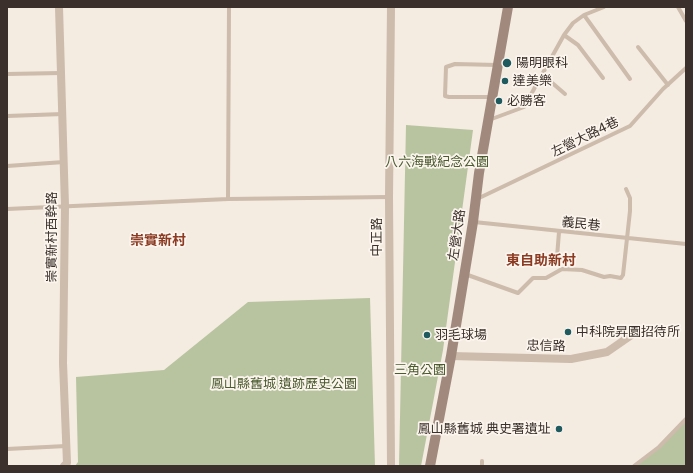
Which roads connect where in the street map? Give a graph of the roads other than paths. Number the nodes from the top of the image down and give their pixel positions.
1 (60, 7) edge
2 (229, 7) edge
3 (391, 7) edge
4 (508, 7) edge
5 (604, 7) edge
6 (678, 7) edge
7 (584, 15) junction
8 (686, 21) edge
9 (564, 35) junction
10 (638, 48) dead end
11 (499, 65) junction
12 (686, 68) edge
13 (61, 73) junction
14 (7, 74) edge
15 (543, 75) junction
16 (603, 78) dead end
17 (630, 80) dead end
18 (668, 85) junction
19 (565, 94) dead end
20 (493, 97) junction
21 (63, 114) junction
22 (7, 116) edge
23 (488, 120) junction
24 (64, 162) junction
25 (7, 166) edge
26 (626, 189) dead end
27 (389, 196) junction
28 (228, 200) junction
29 (475, 200) junction
30 (65, 206) junction
31 (7, 209) edge
32 (473, 222) junction
33 (559, 232) junction
34 (627, 238) junction
35 (686, 244) edge
36 (557, 257) dead end
37 (465, 273) junction
38 (633, 334) dead end
39 (451, 356) junction
40 (686, 419) edge
41 (66, 446) junction
42 (7, 449) edge
43 (64, 466) edge
44 (391, 466) edge
45 (430, 466) edge
46 (634, 466) edge

1 - 13 street, 崇實新村西幹路
2 - 28 lane
3 - 27 street, 中正路
4 - 11 street, 左營大路
5 - 7 lane
6 - 8 lane
7 - 9 lane
7 - 17 lane
9 - 15 lane
9 - 16 lane
10 - 18 lane
11 - 20 street, 左營大路
11 - 20 lane
12 - 18 lane, 左營大路4巷
13 - 14 lane
13 - 21 street, 崇實新村西幹路
15 - 19 lane
15 - 23 lane
18 - 29 lane, 左營大路4巷
20 - 23 street, 左營大路
21 - 22 lane
21 - 24 street, 崇實新村西幹路
23 - 29 street, 左營大路
24 - 25 lane
24 - 30 street, 崇實新村西幹路
26 - 34 lane
27 - 28 lane
27 - 44 street, 中正路
28 - 30 lane
29 - 32 street, 左營大路
30 - 31 lane
30 - 41 street, 崇實新村西幹路
32 - 33 lane, 義民巷
32 - 37 street, 左營大路
33 - 34 lane, 義民巷
33 - 36 lane
34 - 35 lane, 義民巷
34 - 37 lane
37 - 39 street, 左營大路
38 - 39 street, 忠信路
39 - 45 street, 左營大路
40 - 46 lane
41 - 42 lane
41 - 43 street, 崇實新村西幹路

